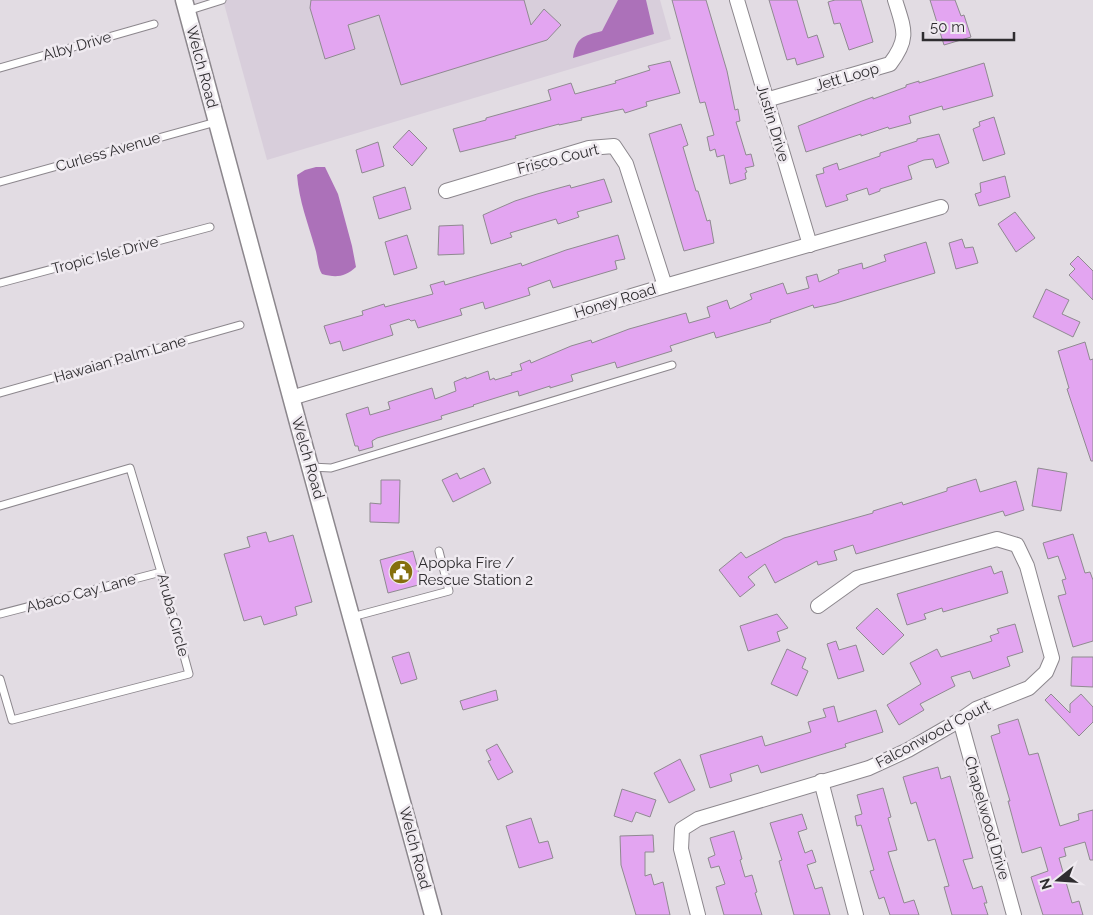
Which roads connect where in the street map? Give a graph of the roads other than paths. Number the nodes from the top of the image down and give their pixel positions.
1 (222, 0) edge
2 (737, 0) edge
3 (895, 0) edge
4 (185, 6) edge
5 (154, 24) dead end
6 (0, 68) edge
7 (766, 100) junction
8 (216, 122) junction
9 (0, 182) edge
10 (446, 191) dead end
11 (941, 206) dead end
12 (210, 227) dead end
13 (810, 245) junction
14 (0, 283) edge
15 (665, 286) junction
16 (240, 324) dead end
17 (672, 365) dead end
18 (0, 393) edge
19 (291, 398) junction
20 (310, 467) junction
21 (0, 506) edge
22 (439, 551) dead end
23 (161, 572) junction
24 (818, 606) dead end
25 (0, 614) edge
26 (352, 617) junction
27 (0, 679) edge
28 (960, 720) junction
29 (821, 781) junction
30 (433, 915) edge
31 (698, 915) edge
32 (856, 915) edge
33 (1014, 915) edge

1 - 4 lane
2 - 7 street, Justin Drive
3 - 7 street, Jett Loop
4 - 8 street, Welch Road
5 - 6 lane, Alby Drive
7 - 13 street, Justin Drive
8 - 9 lane, Curless Avenue
8 - 19 street, Welch Road
10 - 15 street, Frisco Court
11 - 13 street, Honey Road
12 - 14 lane, Tropic Isle Drive
13 - 15 street, Honey Road
15 - 19 street, Honey Road
16 - 18 lane, Hawaian Palm Lane
17 - 20 lane
19 - 20 street, Welch Road
20 - 26 street, Welch Road
21 - 23 lane, Aruba Circle
22 - 26 lane
23 - 25 lane, Abaco Cay Lane
23 - 27 lane, Aruba Circle
24 - 28 street, Falconwood Court
26 - 30 street, Welch Road
28 - 29 street, Falconwood Court
28 - 33 street, Chapelwood Drive
29 - 31 street, Falconwood Court
29 - 32 street

